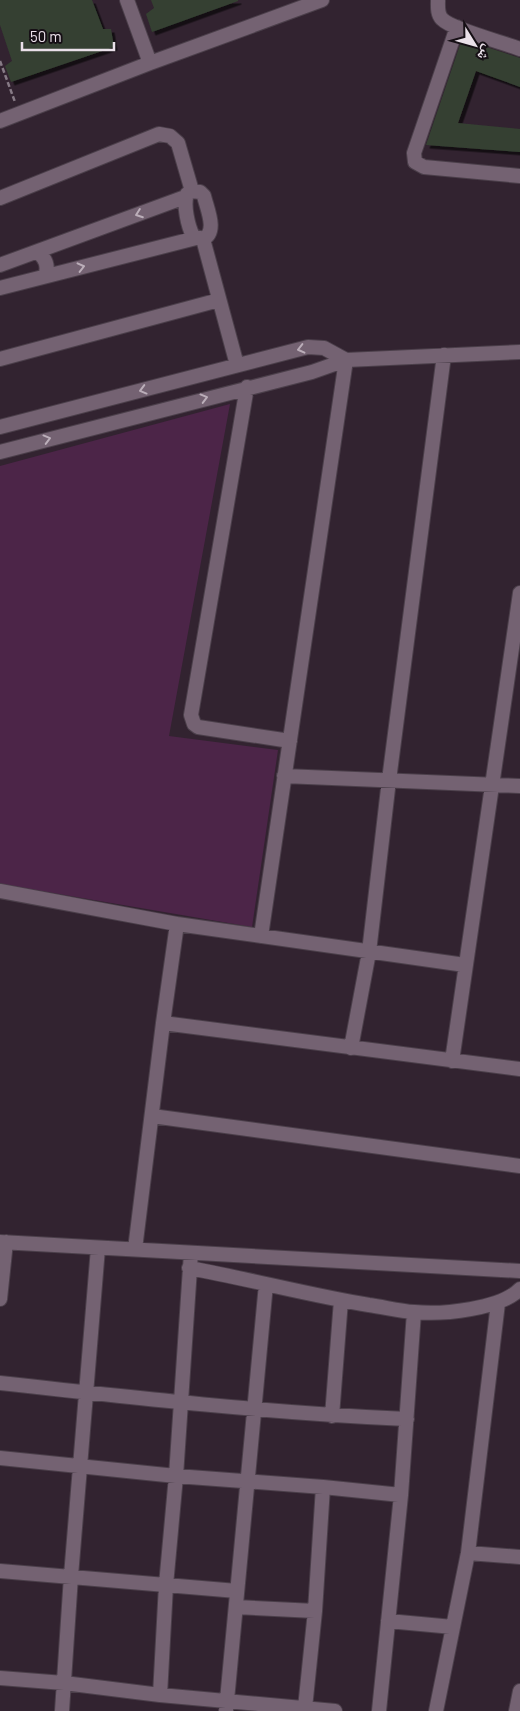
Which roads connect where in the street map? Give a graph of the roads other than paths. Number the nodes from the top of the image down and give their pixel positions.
1 (127, 0) edge
2 (322, 0) edge
3 (438, 0) edge
4 (457, 27) junction
5 (520, 49) edge
6 (150, 63) junction
7 (0, 121) edge
8 (520, 176) edge
9 (189, 194) junction
10 (0, 198) edge
11 (200, 238) junction
12 (36, 252) junction
13 (16, 259) junction
14 (0, 265) edge
15 (45, 276) junction
16 (21, 283) junction
17 (0, 288) edge
18 (219, 300) junction
19 (520, 352) edge
20 (444, 355) junction
21 (0, 359) edge
22 (346, 360) junction
23 (237, 365) junction
24 (247, 387) junction
25 (0, 428) edge
26 (0, 452) edge
27 (520, 593) edge
28 (519, 616) edge
29 (290, 741) junction
30 (284, 776) junction
31 (389, 780) junction
32 (492, 785) junction
33 (520, 786) edge
34 (0, 891) edge
35 (177, 924) junction
36 (261, 936) junction
37 (369, 952) junction
38 (465, 965) junction
39 (163, 1023) junction
40 (351, 1048) junction
41 (452, 1060) junction
42 (520, 1069) edge
43 (152, 1116) junction
44 (520, 1166) edge
45 (3, 1242) edge
46 (98, 1248) junction
47 (135, 1249) junction
48 (191, 1253) junction
49 (189, 1268) junction
50 (520, 1271) edge
51 (266, 1284) junction
52 (520, 1289) edge
53 (0, 1299) edge
54 (341, 1300) junction
55 (498, 1303) junction
56 (414, 1312) junction
57 (0, 1383) edge
58 (87, 1393) junction
59 (181, 1402) junction
60 (254, 1409) junction
61 (332, 1416) junction
62 (407, 1419) junction
63 (0, 1458) edge
64 (81, 1465) junction
65 (176, 1476) junction
66 (248, 1481) junction
67 (323, 1487) junction
68 (401, 1495) junction
69 (468, 1553) junction
70 (520, 1557) edge
71 (0, 1571) edge
72 (71, 1576) junction
73 (166, 1585) junction
74 (237, 1592) junction
75 (236, 1607) junction
76 (315, 1611) junction
77 (388, 1621) junction
78 (453, 1627) junction
79 (0, 1678) edge
80 (64, 1683) junction
81 (520, 1691) edge
82 (160, 1695) junction
83 (226, 1706) edge
84 (304, 1708) junction
85 (62, 1711) edge
86 (335, 1711) edge
87 (379, 1711) edge
88 (436, 1711) edge
89 (516, 1711) edge

1 - 6 street
2 - 6 street
3 - 4 street
4 - 5 street
4 - 8 street
6 - 7 street
9 - 10 street
9 - 11 street
9 - 11 street
9 -> 12 street
15 -> 11 street
11 - 18 street
12 - 13 street
12 - 15 street
13 - 14 street
13 - 16 street
15 - 16 street
16 - 17 street
18 - 21 street
18 - 23 street
19 - 20 street
20 - 22 street
20 - 31 street
22 -> 23 street
22 - 24 street
22 - 29 street
23 -> 25 street
26 -> 24 street
24 - 29 street
27 - 28 street
28 - 32 street
29 - 30 street
30 - 31 street
30 - 36 street
31 - 32 street
31 - 37 street
32 - 33 street
32 - 38 street
34 - 35 street
35 - 36 street
35 - 39 street
36 - 37 street
37 - 38 street
37 - 40 street
38 - 41 street
39 - 40 street
39 - 43 street
40 - 41 street
41 - 42 street
43 - 44 street
43 - 47 street
45 - 46 street
45 - 53 street
46 - 47 street
46 - 58 street
47 - 48 street
48 - 49 street
48 - 50 street
49 - 51 street
49 - 59 street
51 - 54 street
51 - 60 street
52 - 55 street
54 - 56 street
54 - 61 street
55 - 56 street
55 - 69 street
56 - 62 street
57 - 58 street
58 - 59 street
58 - 64 street
59 - 60 street
59 - 65 street
60 - 61 street
60 - 66 street
61 - 62 street
62 - 68 street
63 - 64 street
64 - 65 street
64 - 72 street
65 - 66 street
65 - 73 street
66 - 67 street
66 - 74 street
67 - 68 street
67 - 76 street
68 - 77 street
69 - 70 street
69 - 78 street
71 - 72 street
72 - 73 street
72 - 80 street
73 - 74 street
73 - 82 street
74 - 75 street
75 - 76 street
75 - 83 street
76 - 84 street
77 - 78 street
77 - 87 street
78 - 88 street
79 - 80 street
80 - 82 street
80 - 85 street
81 - 89 street
82 - 83 street
83 - 84 street
84 - 86 street

